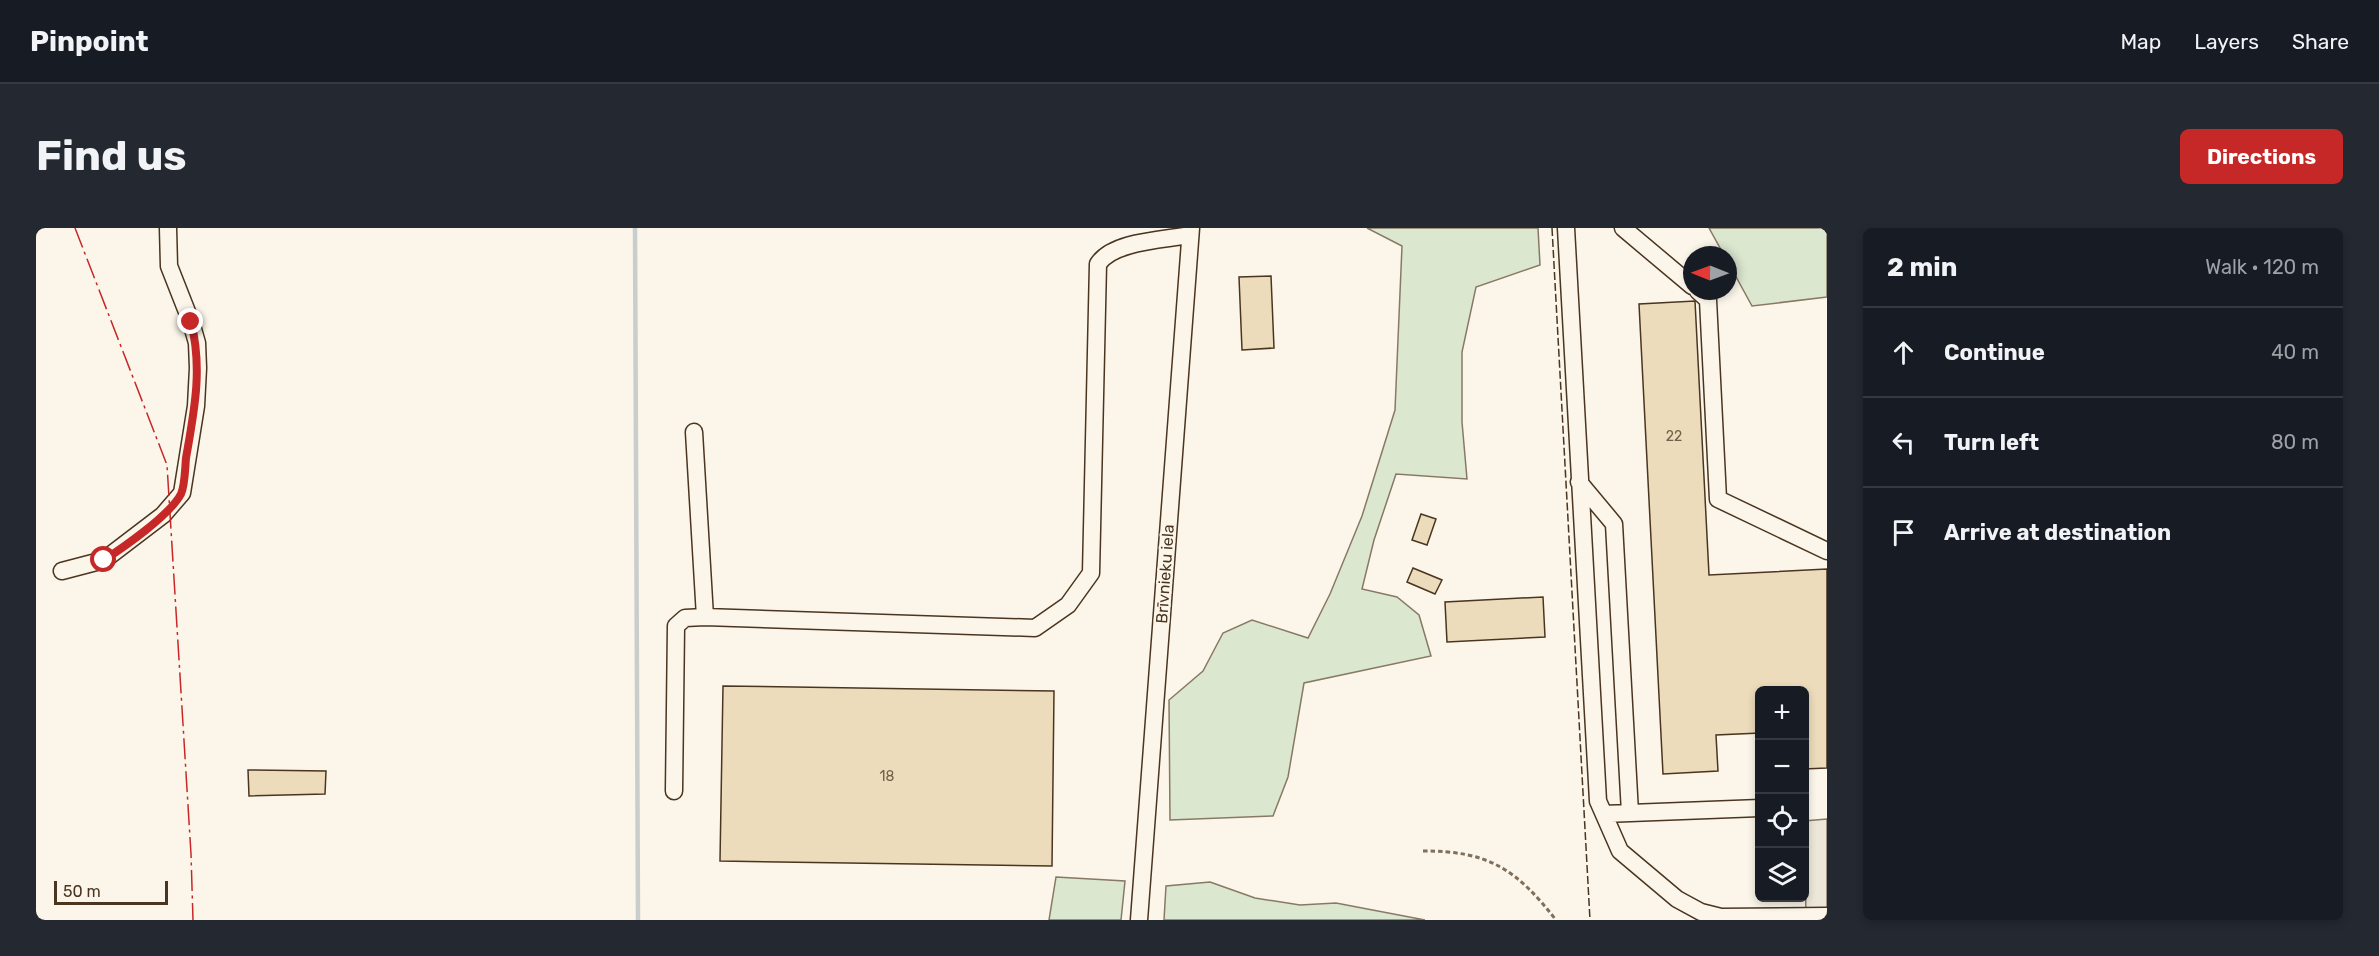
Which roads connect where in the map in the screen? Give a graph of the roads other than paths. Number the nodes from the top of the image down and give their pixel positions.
1 (168, 228) edge
2 (1566, 228) edge
3 (1623, 228) edge
4 (1190, 231) edge
5 (1683, 278) edge
6 (1708, 300) edge
7 (694, 432) dead end
8 (1579, 482) junction
9 (1827, 551) edge
10 (62, 571) dead end
11 (705, 617) junction
12 (674, 790) dead end
13 (1755, 808) edge
14 (1630, 813) junction
15 (1604, 814) junction
16 (1827, 916) edge
17 (1139, 920) edge

1 - 10 street
2 - 8 street
3 - 5 street
4 - 11 street
4 - 17 street, Brīvnieku iela
6 - 9 street
7 - 11 street
8 - 14 street
8 - 15 street
11 - 12 street
13 - 14 street
14 - 15 street
15 - 16 street

